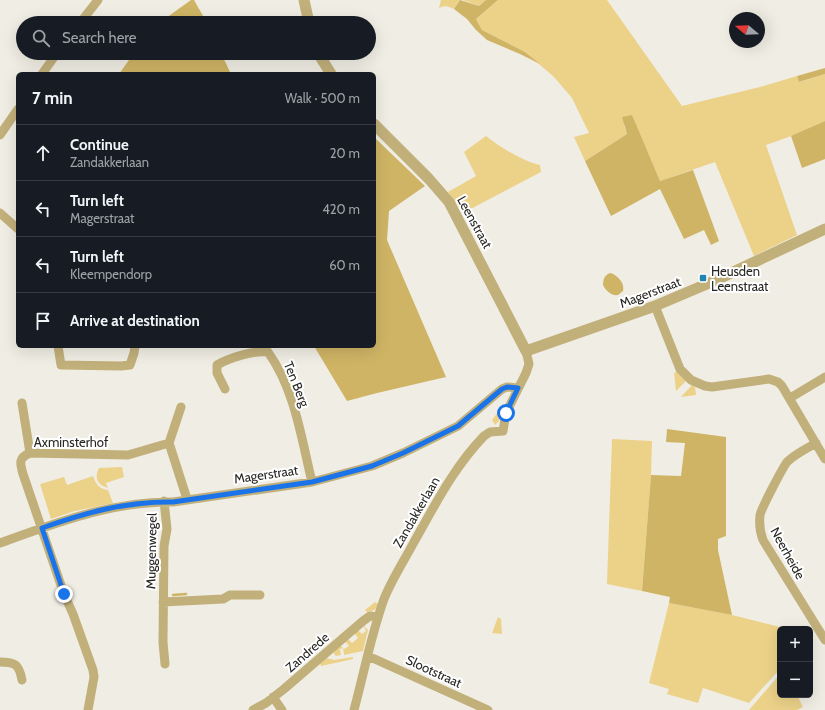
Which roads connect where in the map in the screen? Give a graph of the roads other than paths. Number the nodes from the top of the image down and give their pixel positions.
1 (98, 0) edge
2 (304, 0) edge
3 (85, 16) edge
4 (307, 16) edge
5 (52, 60) edge
6 (322, 60) edge
7 (43, 72) edge
8 (330, 72) edge
9 (16, 112) edge
10 (376, 126) edge
11 (0, 135) edge
12 (0, 213) edge
13 (16, 227) edge
14 (825, 229) edge
15 (655, 306) junction
16 (58, 348) edge
17 (135, 348) edge
18 (526, 351) junction
19 (825, 377) edge
20 (518, 388) junction
21 (225, 389) dead end
22 (790, 398) junction
23 (22, 403) dead end
24 (181, 407) dead end
25 (169, 442) junction
26 (816, 443) junction
27 (30, 454) junction
28 (825, 459) edge
29 (312, 482) junction
30 (187, 499) junction
31 (164, 502) junction
32 (42, 528) junction
33 (0, 543) edge
34 (260, 595) dead end
35 (163, 602) junction
36 (378, 617) junction
37 (825, 640) edge
38 (368, 656) junction
39 (0, 662) edge
40 (165, 664) dead end
41 (22, 680) dead end
42 (273, 697) junction
43 (477, 708) edge
44 (88, 710) edge
45 (253, 710) edge
46 (282, 710) edge
47 (354, 710) edge
48 (488, 710) edge

1 - 3 street
2 - 4 street
5 - 7 street
6 - 8 street
9 - 11 street
10 - 18 street, Leenstraat
12 - 13 street
14 - 15 street, Magerstraat
15 - 18 street, Magerstraat
15 - 22 street
16 - 17 street
18 - 20 street, Zandakkerlaan
19 - 22 street
20 - 29 street, Magerstraat
20 - 36 street, Zandakkerlaan
21 - 29 street, Ten Berg
22 - 26 street
23 - 27 street
24 - 25 street
25 - 27 street, Axminsterhof
25 - 30 street
26 - 28 street
26 - 37 street, Neerheide
27 - 32 street, Axminsterhof
29 - 30 street, Magerstraat
30 - 31 street, Magerstraat
31 - 32 street, Magerstraat
31 - 35 street, Muggenwegel
32 - 33 street, Magerstraat
32 - 44 street, Axminsterhof
34 - 35 street, Muggenwegel
35 - 40 street, Muggenwegel
36 - 38 street, Zandakkerlaan
36 - 42 street, Zandrede
38 - 43 street, Slootstraat
38 - 47 street, Zandakkerlaan
39 - 41 street
42 - 45 street, Zandrede
42 - 46 street
43 - 48 street, Slootstraat

